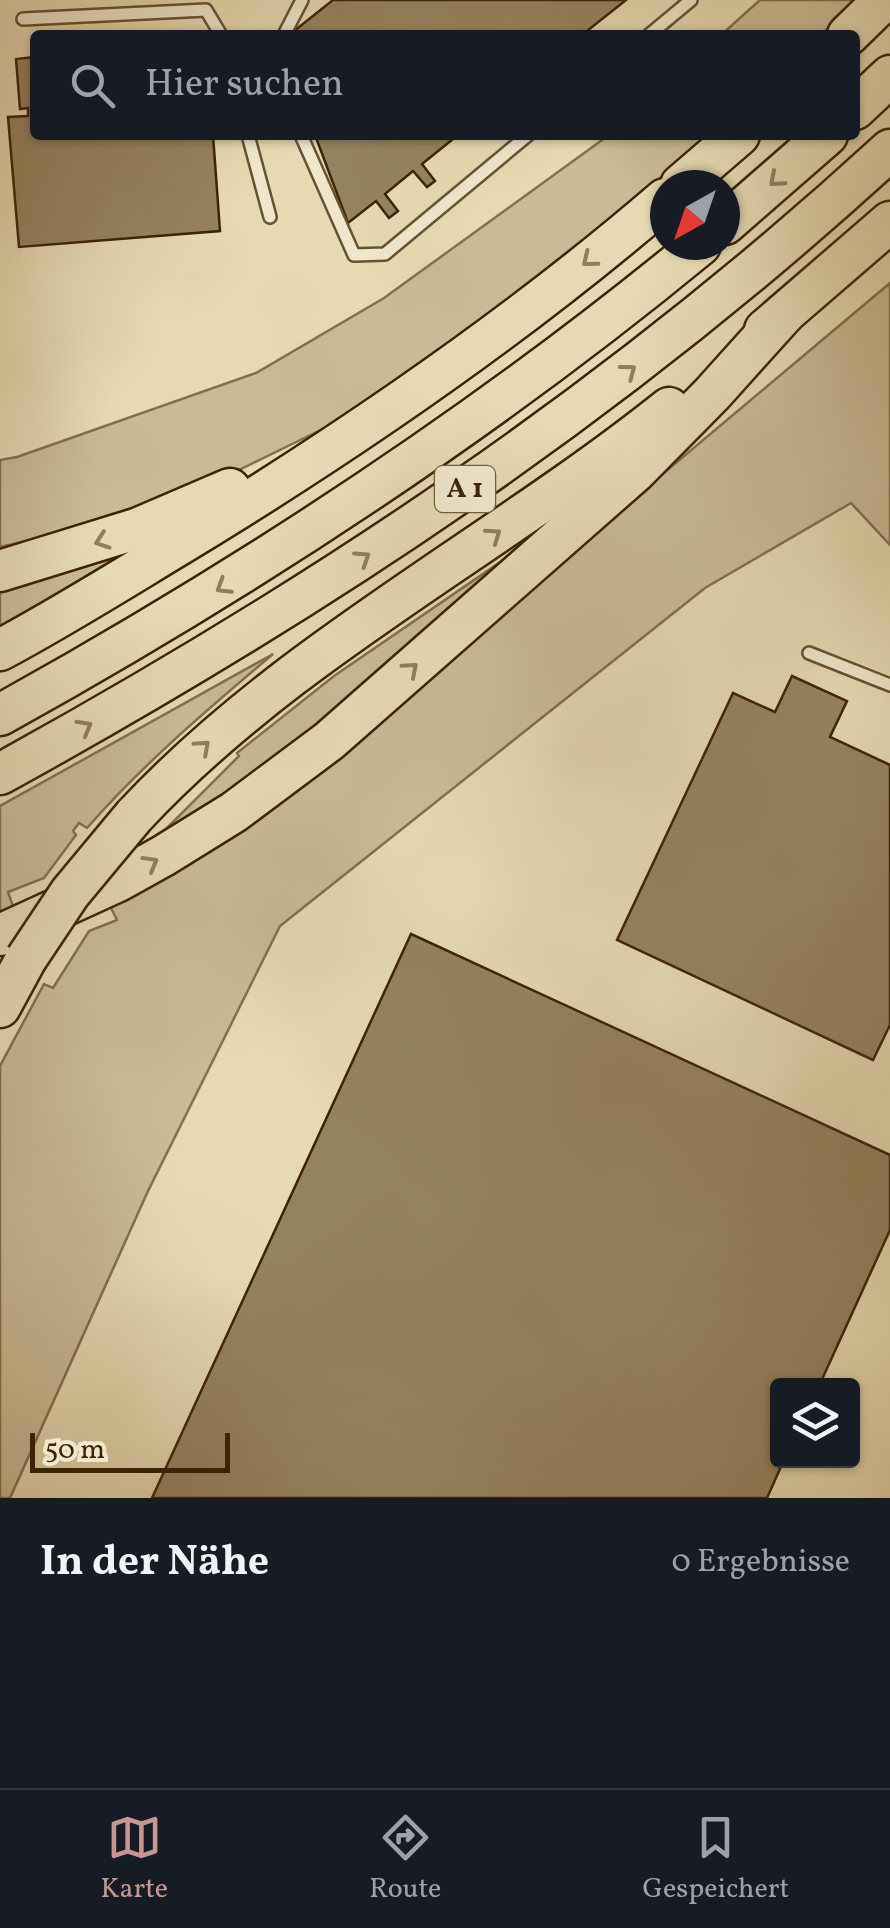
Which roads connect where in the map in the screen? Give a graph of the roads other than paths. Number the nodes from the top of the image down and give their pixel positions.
1 (114, 0) edge
2 (302, 0) edge
3 (691, 0) edge
4 (884, 0) edge
5 (116, 15) junction
6 (23, 20) dead end
7 (218, 30) edge
8 (287, 30) edge
9 (654, 30) edge
10 (853, 30) edge
11 (890, 76) edge
12 (860, 103) edge
13 (249, 140) edge
14 (302, 140) edge
15 (522, 140) edge
16 (734, 140) edge
17 (820, 140) edge
18 (890, 150) edge
19 (699, 170) edge
20 (650, 211) edge
21 (740, 211) edge
22 (270, 217) dead end
23 (890, 222) edge
24 (681, 260) edge
25 (784, 314) junction
26 (352, 434) junction
27 (0, 571) edge
28 (4, 649) edge
29 (809, 653) dead end
30 (890, 685) edge
31 (0, 715) edge
32 (0, 774) edge
33 (13, 947) edge
34 (0, 1007) edge

1 - 5 lane
2 - 8 lane
3 - 9 lane
4 - 10 highway
5 - 6 lane
5 - 7 lane
11 - 12 highway
13 - 22 lane
14 - 15 lane
16 - 19 highway
17 -> 21 highway
32 -> 18 highway, A 1
20 -> 26 highway
23 - 25 highway
24 -> 31 highway, A 1
33 -> 25 highway, bridge
33 -> 25 highway
26 -> 27 highway
26 - 28 highway
29 - 30 lane
33 - 34 highway

